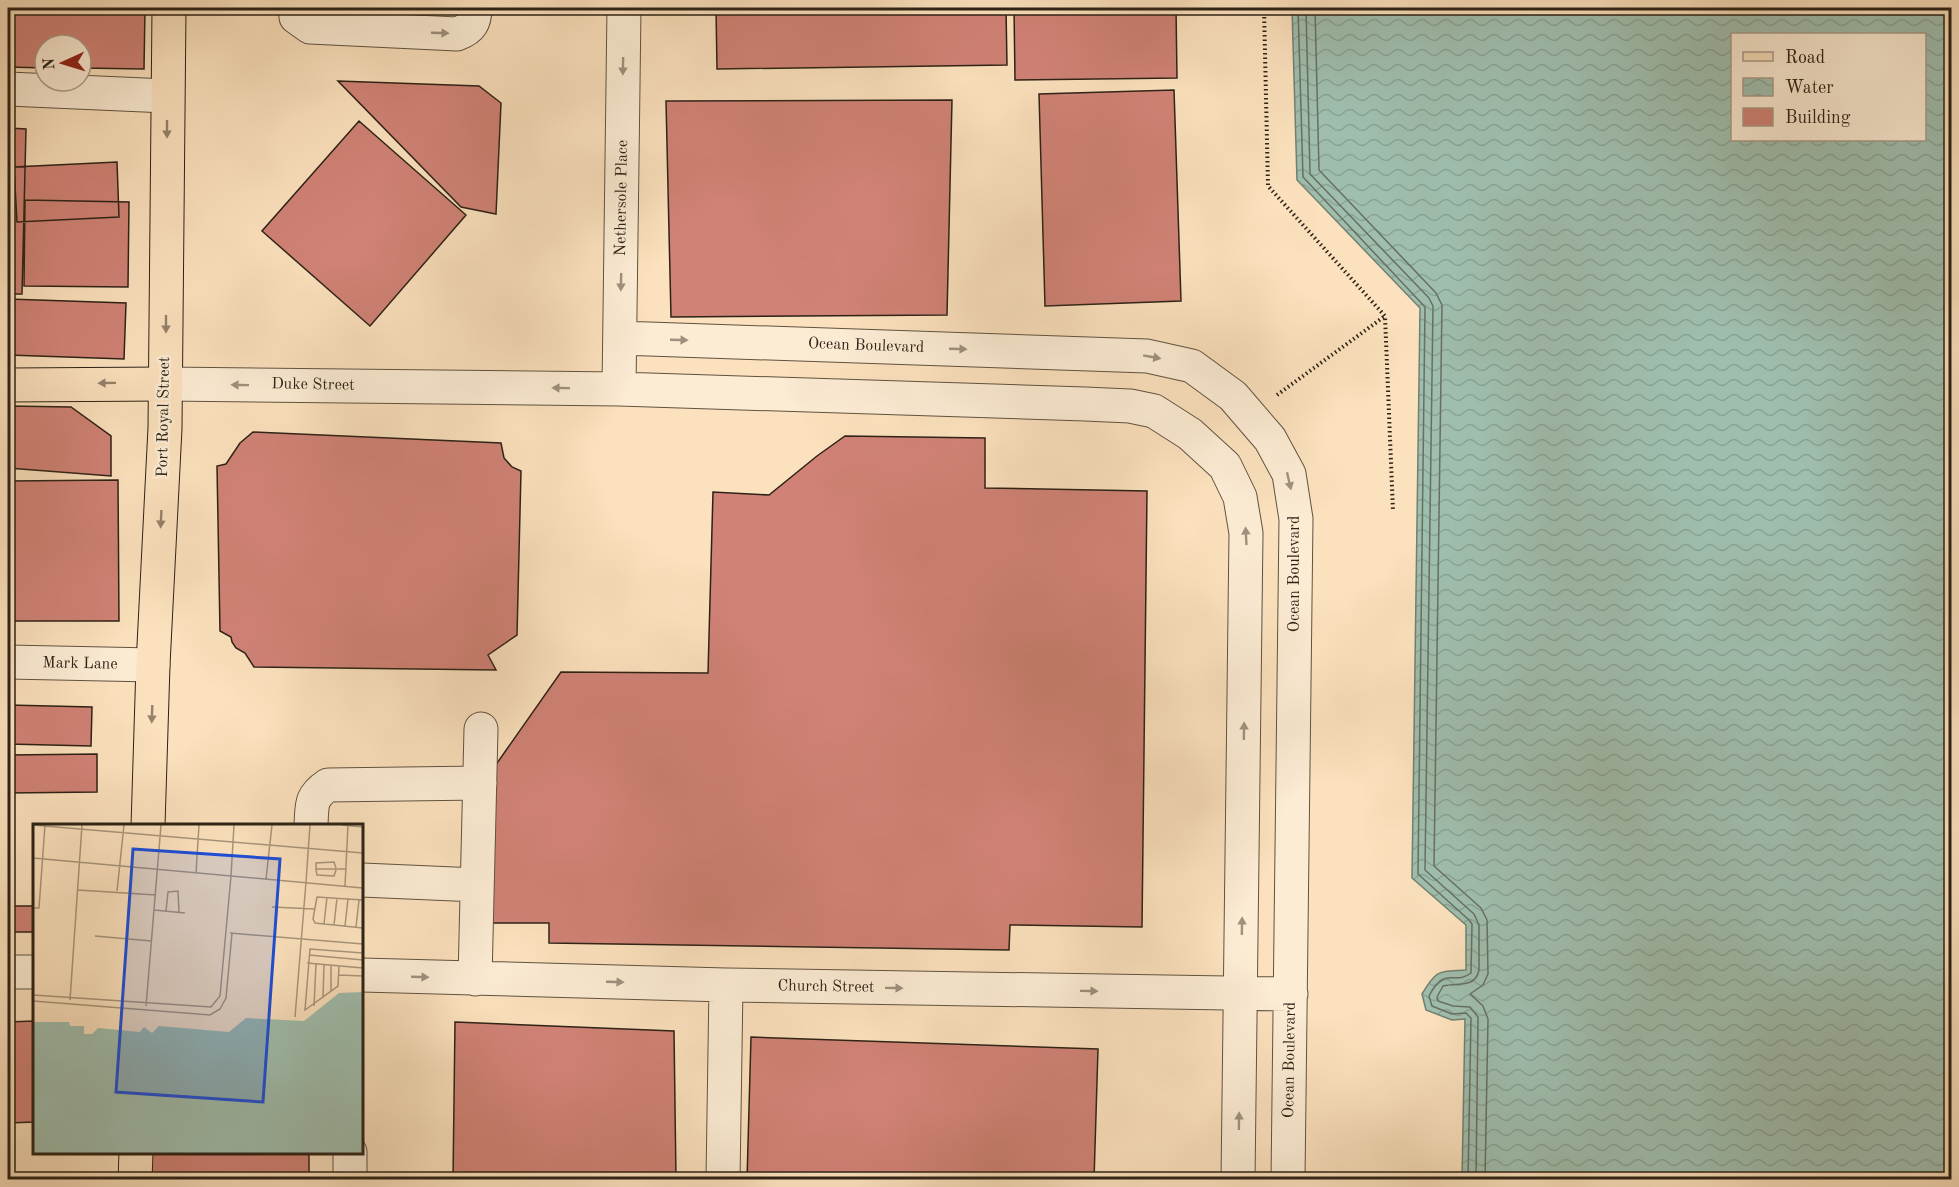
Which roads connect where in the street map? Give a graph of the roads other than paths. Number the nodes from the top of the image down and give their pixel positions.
1 (169, 8) edge
2 (295, 8) edge
3 (476, 8) edge
4 (624, 8) edge
5 (386, 19) edge
6 (8, 89) edge
7 (167, 96) junction
8 (620, 338) junction
9 (166, 384) junction
10 (8, 385) edge
11 (619, 389) junction
12 (8, 662) edge
13 (153, 665) junction
14 (481, 729) dead end
15 (480, 783) junction
16 (148, 824) edge
17 (311, 824) edge
18 (363, 880) edge
19 (477, 885) junction
20 (8, 972) edge
21 (33, 972) edge
22 (363, 975) edge
23 (475, 979) junction
24 (726, 985) junction
25 (1242, 994) junction
26 (1291, 994) junction
27 (136, 1154) edge
28 (350, 1154) edge
29 (135, 1179) edge
30 (350, 1179) edge
31 (723, 1179) edge
32 (1238, 1179) edge
33 (1288, 1179) edge

1 - 7 main road, Port Royal Street
2 - 5 street
5 -> 3 street
4 -> 8 street, Nethersole Place
6 - 7 street
7 -> 9 main road, Port Royal Street
8 - 11 street, Nethersole Place
8 -> 26 street, Ocean Boulevard
9 -> 10 main road, Duke Street
11 -> 9 street, Duke Street
9 -> 13 main road, Port Royal Street
25 -> 11 street
12 - 13 street, Mark Lane
13 -> 16 main road, Port Royal Street
14 - 15 street
15 - 17 street
15 - 19 street
18 - 19 street
19 - 23 street
20 - 21 street
22 -> 23 street, Church Street
23 -> 24 street, Church Street
24 -> 25 street, Church Street
24 - 31 street
25 - 26 street, Church Street
32 -> 25 street
26 - 33 street, Ocean Boulevard
27 - 29 main road
28 - 30 street

